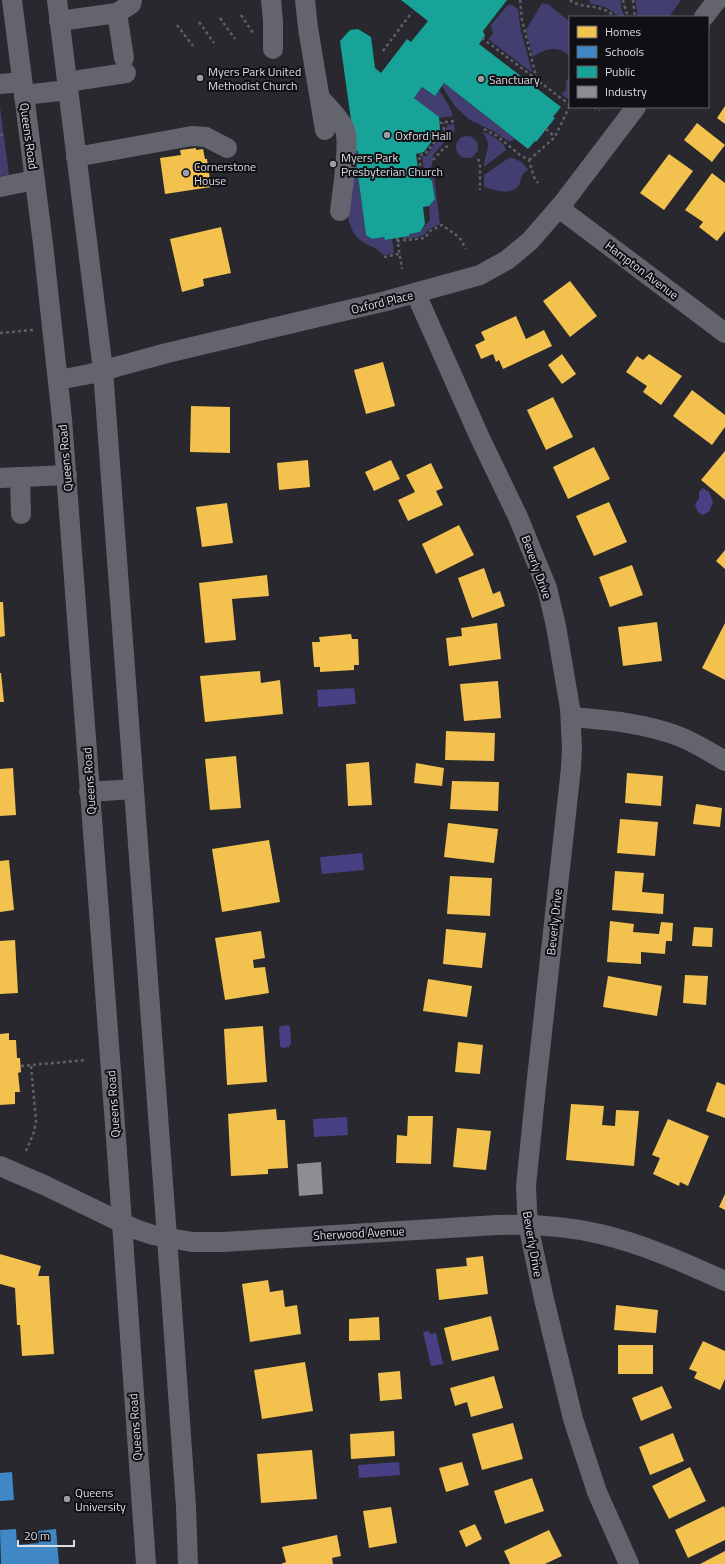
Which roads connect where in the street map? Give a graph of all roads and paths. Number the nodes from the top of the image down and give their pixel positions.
1 (12, 0) edge
2 (57, 0) edge
3 (132, 0) edge
4 (270, 0) edge
5 (305, 0) edge
6 (520, 0) edge
7 (524, 0) edge
8 (570, 0) edge
9 (623, 0) edge
10 (633, 0) edge
11 (717, 0) edge
12 (520, 4) junction
13 (412, 12) dead end
14 (117, 13) junction
15 (241, 15) dead end
16 (614, 16) edge
17 (629, 16) edge
18 (635, 16) edge
19 (705, 16) edge
20 (220, 18) dead end
21 (59, 21) junction
22 (199, 22) dead end
23 (178, 25) dead end
24 (255, 36) dead end
25 (482, 38) dead end
26 (235, 39) dead end
27 (214, 43) dead end
28 (193, 46) dead end
29 (273, 48) dead end
30 (383, 51) dead end
31 (538, 80) junction
32 (0, 84) edge
33 (68, 86) junction
34 (23, 89) junction
35 (320, 97) junction
36 (569, 104) edge
37 (569, 108) edge
38 (596, 108) edge
39 (635, 108) edge
40 (600, 110) dead end
41 (454, 121) dead end
42 (484, 129) dead end
43 (546, 129) dead end
44 (325, 130) dead end
45 (6, 134) dead end
46 (0, 135) edge
47 (555, 137) junction
48 (450, 146) dead end
49 (227, 148) dead end
50 (76, 157) junction
51 (478, 159) dead end
52 (433, 160) dead end
53 (529, 160) junction
54 (434, 170) dead end
55 (35, 180) junction
56 (538, 183) dead end
57 (0, 187) edge
58 (480, 190) dead end
59 (559, 208) junction
60 (340, 211) dead end
61 (466, 249) dead end
62 (399, 254) junction
63 (384, 257) dead end
64 (402, 269) dead end
65 (416, 294) junction
66 (36, 330) dead end
67 (725, 333) edge
68 (0, 334) edge
69 (103, 370) junction
70 (58, 380) junction
71 (67, 475) junction
72 (20, 477) junction
73 (0, 478) edge
74 (22, 514) dead end
75 (571, 718) junction
76 (725, 761) edge
77 (134, 790) junction
78 (90, 792) junction
79 (86, 1060) dead end
80 (31, 1065) junction
81 (21, 1066) dead end
82 (26, 1151) dead end
83 (0, 1166) edge
84 (121, 1223) junction
85 (529, 1224) junction
86 (167, 1237) junction
87 (725, 1281) edge
88 (146, 1564) edge
89 (188, 1564) edge
90 (629, 1564) edge

1 - 34 street, Queens Road
2 - 21 street
3 - 14 street
4 - 29 street
5 - 35 street
6 - 12 path
7 - 12 path
8 - 16 path
9 - 17 path
10 - 18 path
11 - 19 street
12 - 31 path
13 - 30 path
14 - 21 street
14 - 33 street
15 - 24 path
20 - 26 path
21 - 33 street
22 - 27 path
23 - 28 path
25 - 31 path
31 - 36 path
32 - 34 street
33 - 34 street
33 - 50 street
34 - 55 street, Queens Road
35 - 44 street
35 - 60 street
37 - 47 path
38 - 40 path
39 - 59 street, Oxford Place
41 - 54 path
42 - 53 path
43 - 47 path
45 - 46 path
47 - 53 path
48 - 52 path
49 - 50 street
50 - 69 street
51 - 58 path
53 - 56 path
55 - 57 street
55 - 70 street, Queens Road
59 - 65 street, Oxford Place
59 - 67 street, Hampton Avenue
61 - 62 path
62 - 63 path
62 - 64 path
65 - 69 street, Oxford Place
65 - 75 street, Beverly Drive
66 - 68 path
69 - 70 street, Oxford Place
69 - 77 street
70 - 71 street, Queens Road
71 - 72 street
71 - 78 street, Queens Road
72 - 73 street
72 - 74 street
75 - 76 street
75 - 85 street, Beverly Drive
77 - 78 street
77 - 86 street
78 - 84 street, Queens Road
79 - 80 path
80 - 81 path
80 - 82 path
83 - 84 street, Sherwood Avenue
84 - 86 street, Sherwood Avenue
84 - 88 street, Queens Road
85 - 86 street, Sherwood Avenue
85 - 87 street, Sherwood Avenue
85 - 90 street, Beverly Drive
86 - 89 street

